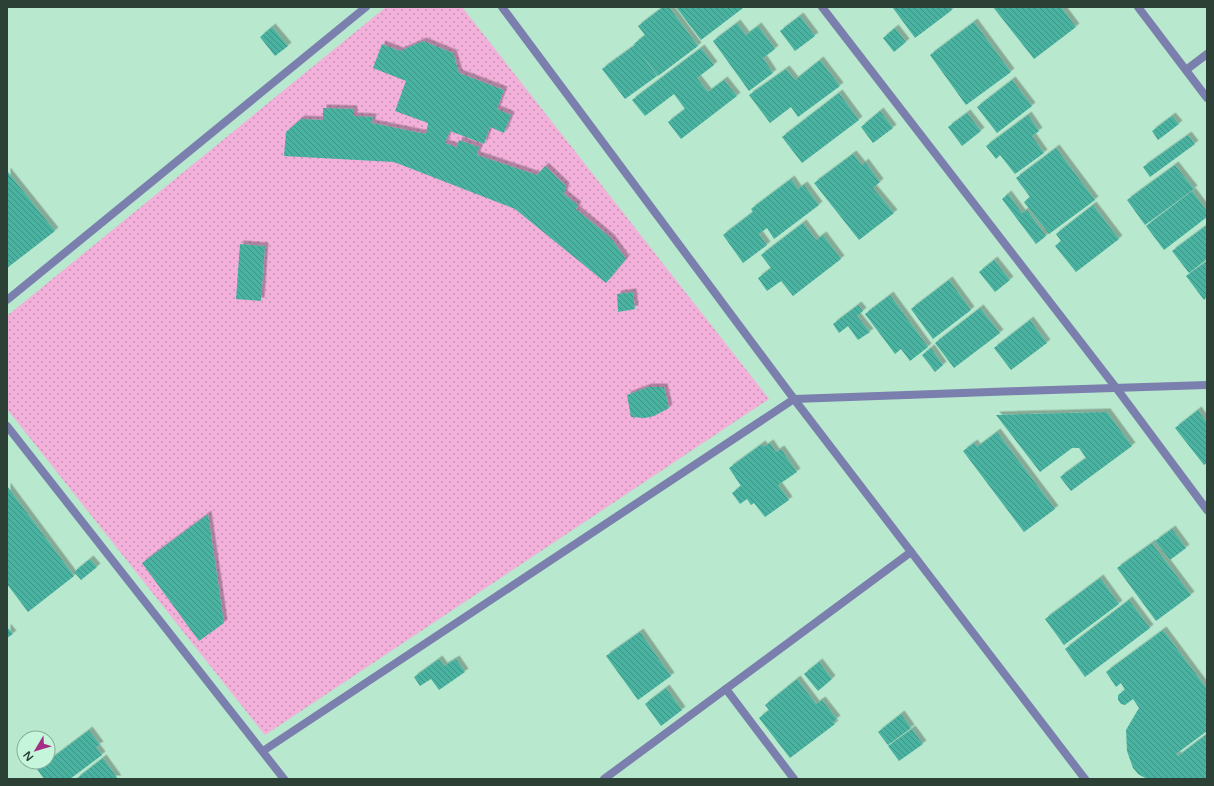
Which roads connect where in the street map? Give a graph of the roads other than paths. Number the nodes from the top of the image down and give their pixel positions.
1 (366, 7) edge
2 (502, 7) edge
3 (822, 7) edge
4 (1138, 7) edge
5 (1207, 54) edge
6 (1186, 70) junction
7 (1207, 98) edge
8 (7, 300) edge
9 (1207, 385) edge
10 (1117, 389) junction
11 (794, 399) junction
12 (7, 426) edge
13 (1207, 510) edge
14 (911, 552) junction
15 (726, 689) junction
16 (263, 751) junction
17 (284, 779) edge
18 (604, 779) edge
19 (794, 779) edge
20 (1085, 779) edge

1 - 8 street
2 - 11 street
3 - 10 street
4 - 6 street
5 - 6 street
6 - 7 street
9 - 10 street
10 - 11 street
10 - 13 street
11 - 14 street
11 - 16 street
12 - 16 street
14 - 15 street
14 - 20 street
15 - 18 street
15 - 19 street
16 - 17 street

